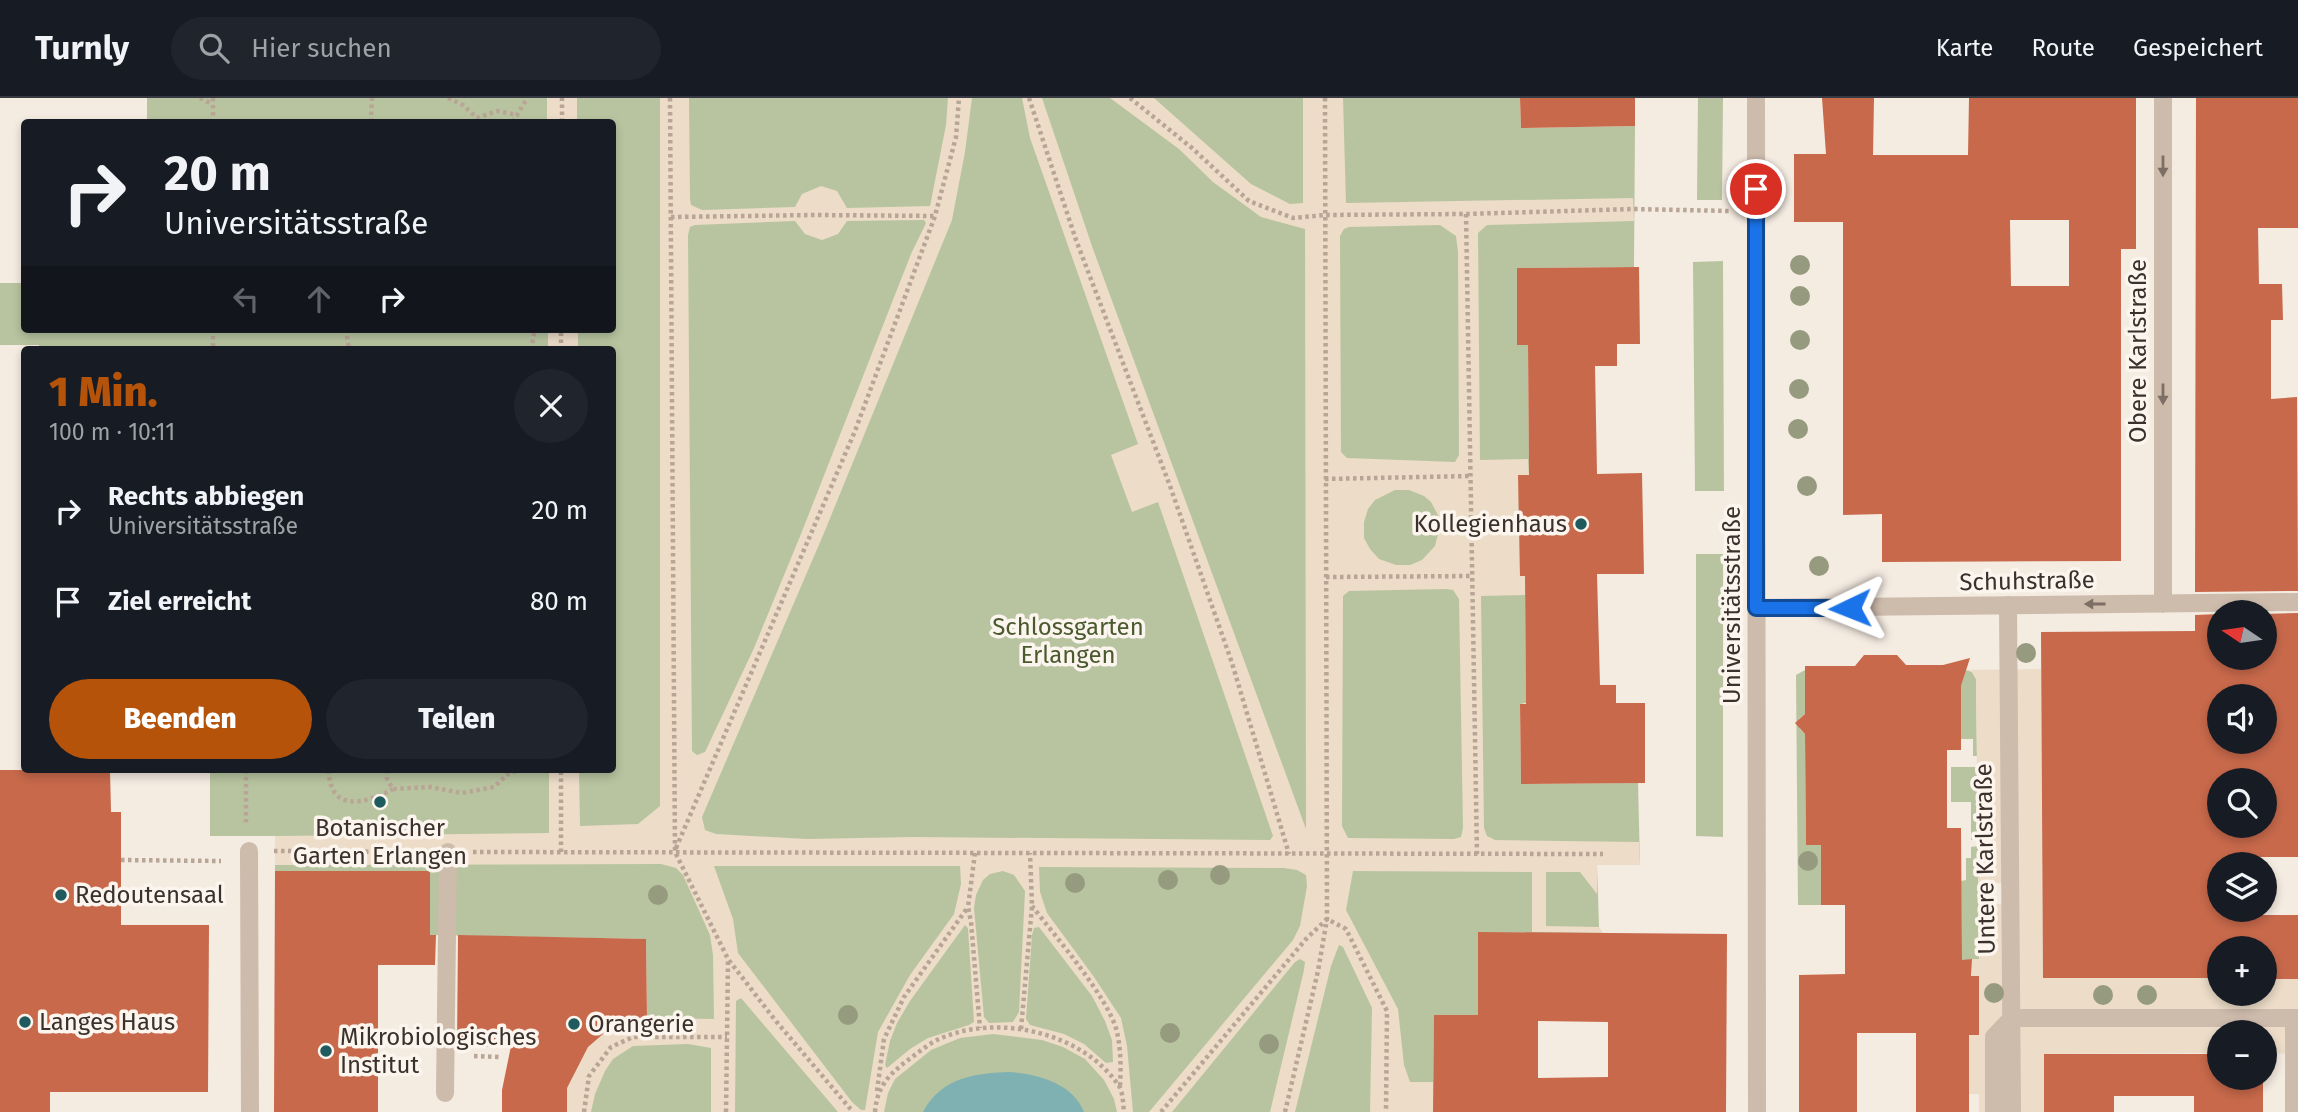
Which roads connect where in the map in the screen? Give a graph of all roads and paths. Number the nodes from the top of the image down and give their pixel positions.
1 (200, 98) edge
2 (372, 98) edge
3 (449, 98) edge
4 (527, 98) edge
5 (562, 98) edge
6 (670, 98) edge
7 (958, 98) edge
8 (1029, 98) edge
9 (1130, 98) edge
10 (1325, 98) edge
11 (1756, 98) edge
12 (2163, 98) edge
13 (212, 101) edge
14 (519, 115) junction
15 (213, 119) edge
16 (371, 119) edge
17 (516, 119) edge
18 (562, 119) edge
19 (1756, 211) junction
20 (1466, 214) junction
21 (1325, 215) junction
22 (935, 216) junction
23 (671, 217) junction
24 (1470, 476) junction
25 (1325, 479) junction
26 (1472, 576) junction
27 (1326, 577) junction
28 (2298, 602) edge
29 (2163, 604) junction
30 (2008, 605) junction
31 (1756, 608) junction
32 (246, 773) edge
33 (328, 773) edge
34 (387, 773) edge
35 (509, 773) edge
36 (561, 773) edge
37 (393, 789) junction
38 (448, 852) junction
39 (561, 852) junction
40 (675, 852) junction
41 (975, 853) junction
42 (1030, 853) junction
43 (1289, 854) junction
44 (1326, 854) junction
45 (1477, 854) junction
46 (1603, 854) dead end
47 (249, 856) junction
48 (121, 860) dead end
49 (1032, 906) junction
50 (968, 907) junction
51 (1327, 919) junction
52 (728, 959) junction
53 (2012, 1018) junction
54 (2296, 1018) edge
55 (980, 1028) junction
56 (1021, 1029) junction
57 (727, 1037) junction
58 (1121, 1088) junction
59 (445, 1093) dead end
60 (877, 1094) junction
61 (250, 1112) edge
62 (584, 1112) edge
63 (726, 1112) edge
64 (853, 1112) edge
65 (875, 1112) edge
66 (1124, 1112) edge
67 (1161, 1112) edge
68 (1285, 1112) edge
69 (1386, 1112) edge
70 (1757, 1112) edge
71 (1994, 1112) edge
72 (2012, 1112) edge
73 (2294, 1112) edge

1 - 13 path
2 - 16 path
3 - 14 path
4 - 14 path
5 - 18 path
6 - 23 path
7 - 22 path
8 - 43 path
9 - 21 path
10 - 21 path
11 - 19 street, Universitätsstraße
12 -> 29 street, Obere Karlstraße
13 - 15 path
14 - 17 path
19 - 20 path
19 - 31 street, Universitätsstraße
20 - 21 path
20 - 24 path
21 - 25 path
22 - 23 path
22 - 40 path
23 - 40 path
24 - 25 path
24 - 26 path
25 - 27 path
26 - 27 path
26 - 45 path
27 - 44 path
28 - 29 street, Schuhstraße
29 -> 30 street, Schuhstraße
30 - 31 street, Schuhstraße
30 - 53 street, Untere Karlstraße
31 - 70 street, Universitätsstraße
32 - 47 path
33 - 37 path
34 - 37 path
35 - 37 path
36 - 39 path
38 - 39 path
38 - 47 path
38 - 59 street
39 - 40 path
40 - 41 path
40 - 52 path
41 - 42 path
41 - 50 path
42 - 43 path
42 - 49 path
43 - 44 path
44 - 45 path
44 - 51 path
45 - 46 path
47 - 48 path
47 - 61 street
49 - 56 path
49 - 58 path
50 - 55 path
50 - 60 path
51 - 67 path
51 - 68 path
51 - 69 path
52 - 57 path
52 - 64 path
53 - 54 street
53 - 71 street
53 - 72 street, Untere Karlstraße
54 - 73 street
55 - 56 path
55 - 60 path
56 - 58 path
57 - 62 path
57 - 63 path
58 - 66 path
60 - 65 path

